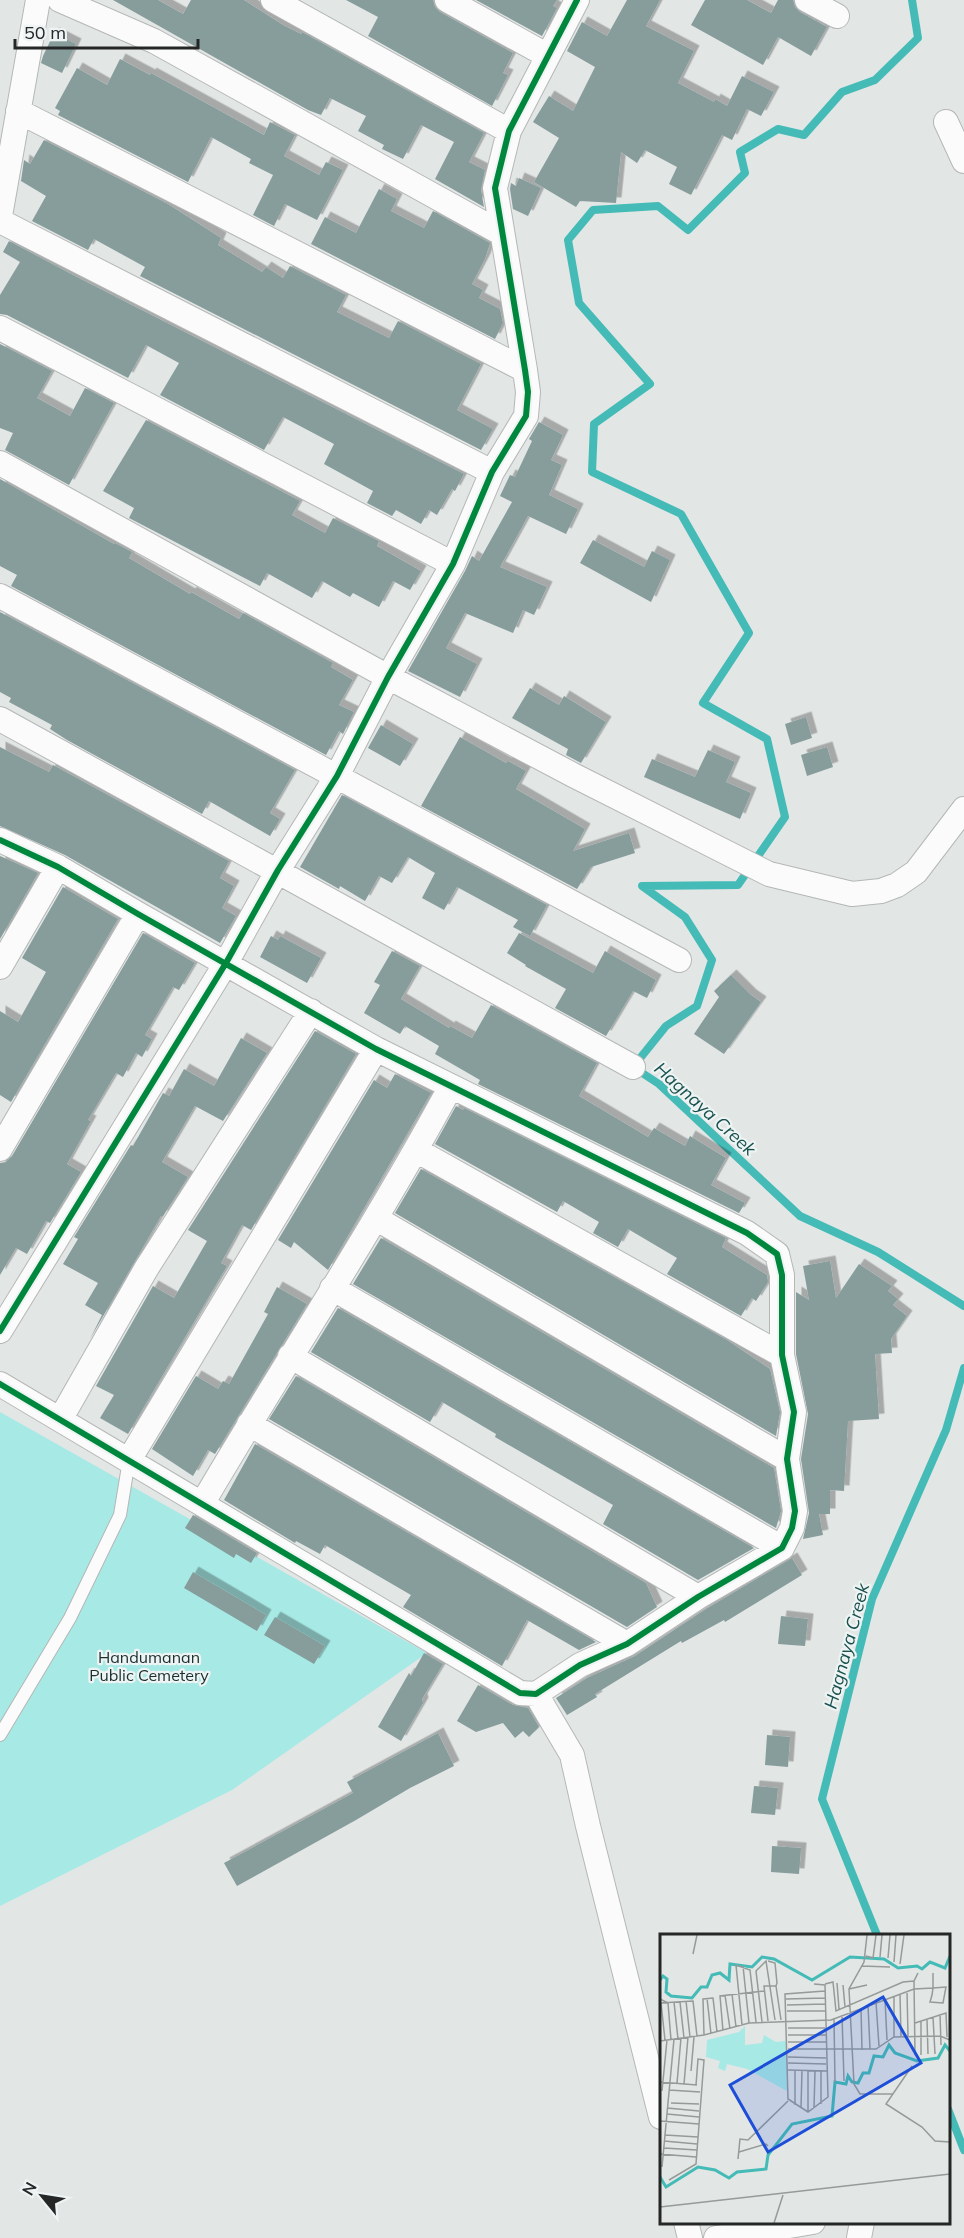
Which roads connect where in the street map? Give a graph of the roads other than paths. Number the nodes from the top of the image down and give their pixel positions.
1 (38, 0) edge
2 (60, 0) edge
3 (273, 0) edge
4 (447, 0) edge
5 (577, 0) edge
6 (807, 0) edge
7 (837, 16) dead end
8 (548, 56) junction
9 (18, 111) junction
10 (946, 122) dead end
11 (509, 131) junction
12 (964, 161) edge
13 (0, 216) edge
14 (0, 221) edge
15 (501, 233) junction
16 (0, 328) edge
17 (525, 370) junction
18 (0, 463) edge
19 (492, 472) junction
20 (453, 564) junction
21 (0, 596) edge
22 (388, 677) junction
23 (0, 719) edge
24 (337, 776) junction
25 (964, 809) edge
26 (0, 840) edge
27 (58, 867) junction
28 (278, 870) junction
29 (138, 914) junction
30 (679, 960) dead end
31 (226, 963) junction
32 (0, 967) edge
33 (312, 1011) junction
34 (376, 1049) junction
35 (633, 1067) dead end
36 (451, 1086) junction
37 (0, 1149) edge
38 (416, 1150) junction
39 (377, 1218) junction
40 (332, 1288) junction
41 (0, 1331) edge
42 (782, 1355) junction
43 (290, 1356) junction
44 (0, 1384) edge
45 (61, 1418) junction
46 (249, 1424) junction
47 (787, 1459) junction
48 (129, 1460) junction
49 (202, 1504) junction
50 (782, 1548) junction
51 (698, 1597) junction
52 (627, 1644) junction
53 (536, 1694) junction
54 (0, 1735) edge
55 (660, 2113) edge
56 (686, 2223) edge
57 (807, 2223) edge
58 (862, 2223) edge
59 (690, 2238) edge
60 (716, 2238) edge
61 (859, 2238) edge

1 - 9 street
2 - 15 street
3 - 11 street
4 - 8 street
5 - 8 street
6 - 7 street
8 - 11 street
9 - 13 street
9 - 17 street
10 - 12 street
11 - 15 street
14 - 19 street
15 - 17 street
16 - 20 street
17 - 19 street
18 - 22 street
19 - 20 street
20 - 22 street
21 - 24 street
22 - 24 street
22 - 25 street
23 - 28 street
24 - 28 street
24 - 30 street
26 - 27 street
27 - 29 street
27 - 32 street
28 - 31 street
28 - 35 street
29 - 31 street
29 - 37 street
31 - 33 street
31 - 41 street
33 - 34 street
33 - 45 street
34 - 36 street
34 - 48 street
36 - 38 street
36 - 42 street
38 - 39 street
38 - 42 street
39 - 40 street
39 - 47 street
40 - 43 street
40 - 50 street
42 - 47 street
43 - 46 street
43 - 51 street
44 - 45 street
45 - 48 street
46 - 49 street
46 - 52 street
47 - 50 street
48 - 49 street
48 - 54 lane
49 - 53 street
50 - 51 street
51 - 52 street
52 - 53 street
53 - 55 street
56 - 59 street
57 - 60 street
58 - 61 street

